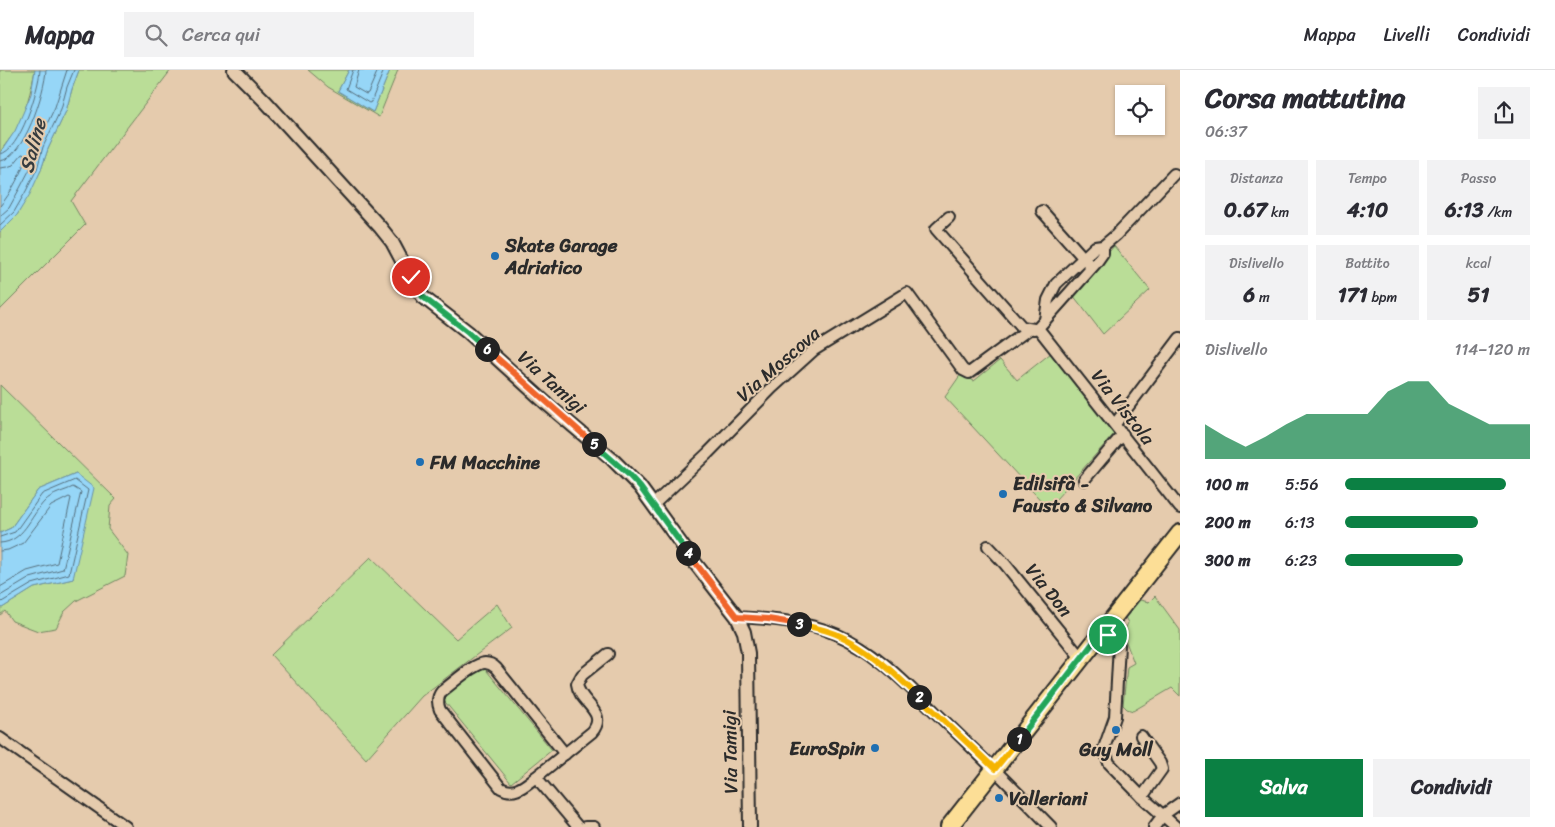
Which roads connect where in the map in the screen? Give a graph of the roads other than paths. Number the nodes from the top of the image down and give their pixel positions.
1 (234, 70) edge
2 (1174, 174) dead end
3 (1042, 211) dead end
4 (949, 217) dead end
5 (1103, 246) junction
6 (1084, 258) junction
7 (1093, 267) junction
8 (1046, 320) junction
9 (1034, 329) junction
10 (1180, 338) edge
11 (1115, 424) junction
12 (1123, 434) junction
13 (1084, 480) dead end
14 (653, 505) junction
15 (1180, 508) edge
16 (1180, 533) edge
17 (988, 546) dead end
18 (737, 617) junction
19 (1103, 630) junction
20 (608, 654) dead end
21 (1081, 658) junction
22 (1141, 736) dead end
23 (0, 738) edge
24 (564, 754) junction
25 (995, 769) junction
26 (536, 777) junction
27 (1142, 797) junction
28 (1180, 803) edge
29 (1163, 815) junction
30 (957, 824) edge
31 (126, 827) edge
32 (578, 827) edge
33 (585, 827) edge
34 (594, 827) edge
35 (750, 827) edge
36 (1051, 827) edge
37 (1154, 827) edge
38 (1176, 827) edge

1 - 14 street, Via Tamigi
2 - 5 street
3 - 6 street
4 - 9 street, Via Vistola
5 - 6 street
5 - 7 street
6 - 7 street
6 - 8 street
7 - 8 street
8 - 9 street
9 - 11 street, Via Vistola
9 - 14 street, Via Moscova
10 - 11 street
11 - 12 street, Via Vistola
12 - 13 street
12 - 15 street, Via Vistola
14 - 18 street, Via Tamigi
16 - 19 main road
17 - 21 street, Via Don
18 - 25 street
18 - 35 street, Via Tamigi
19 - 21 main road
19 - 27 street
20 - 24 street
21 - 25 main road
22 - 27 street
23 - 31 street
24 - 26 street
24 - 26 street
25 - 30 main road
25 - 36 street
26 - 32 street
27 - 29 street
28 - 29 street
29 - 37 street
29 - 38 street
33 - 34 street

